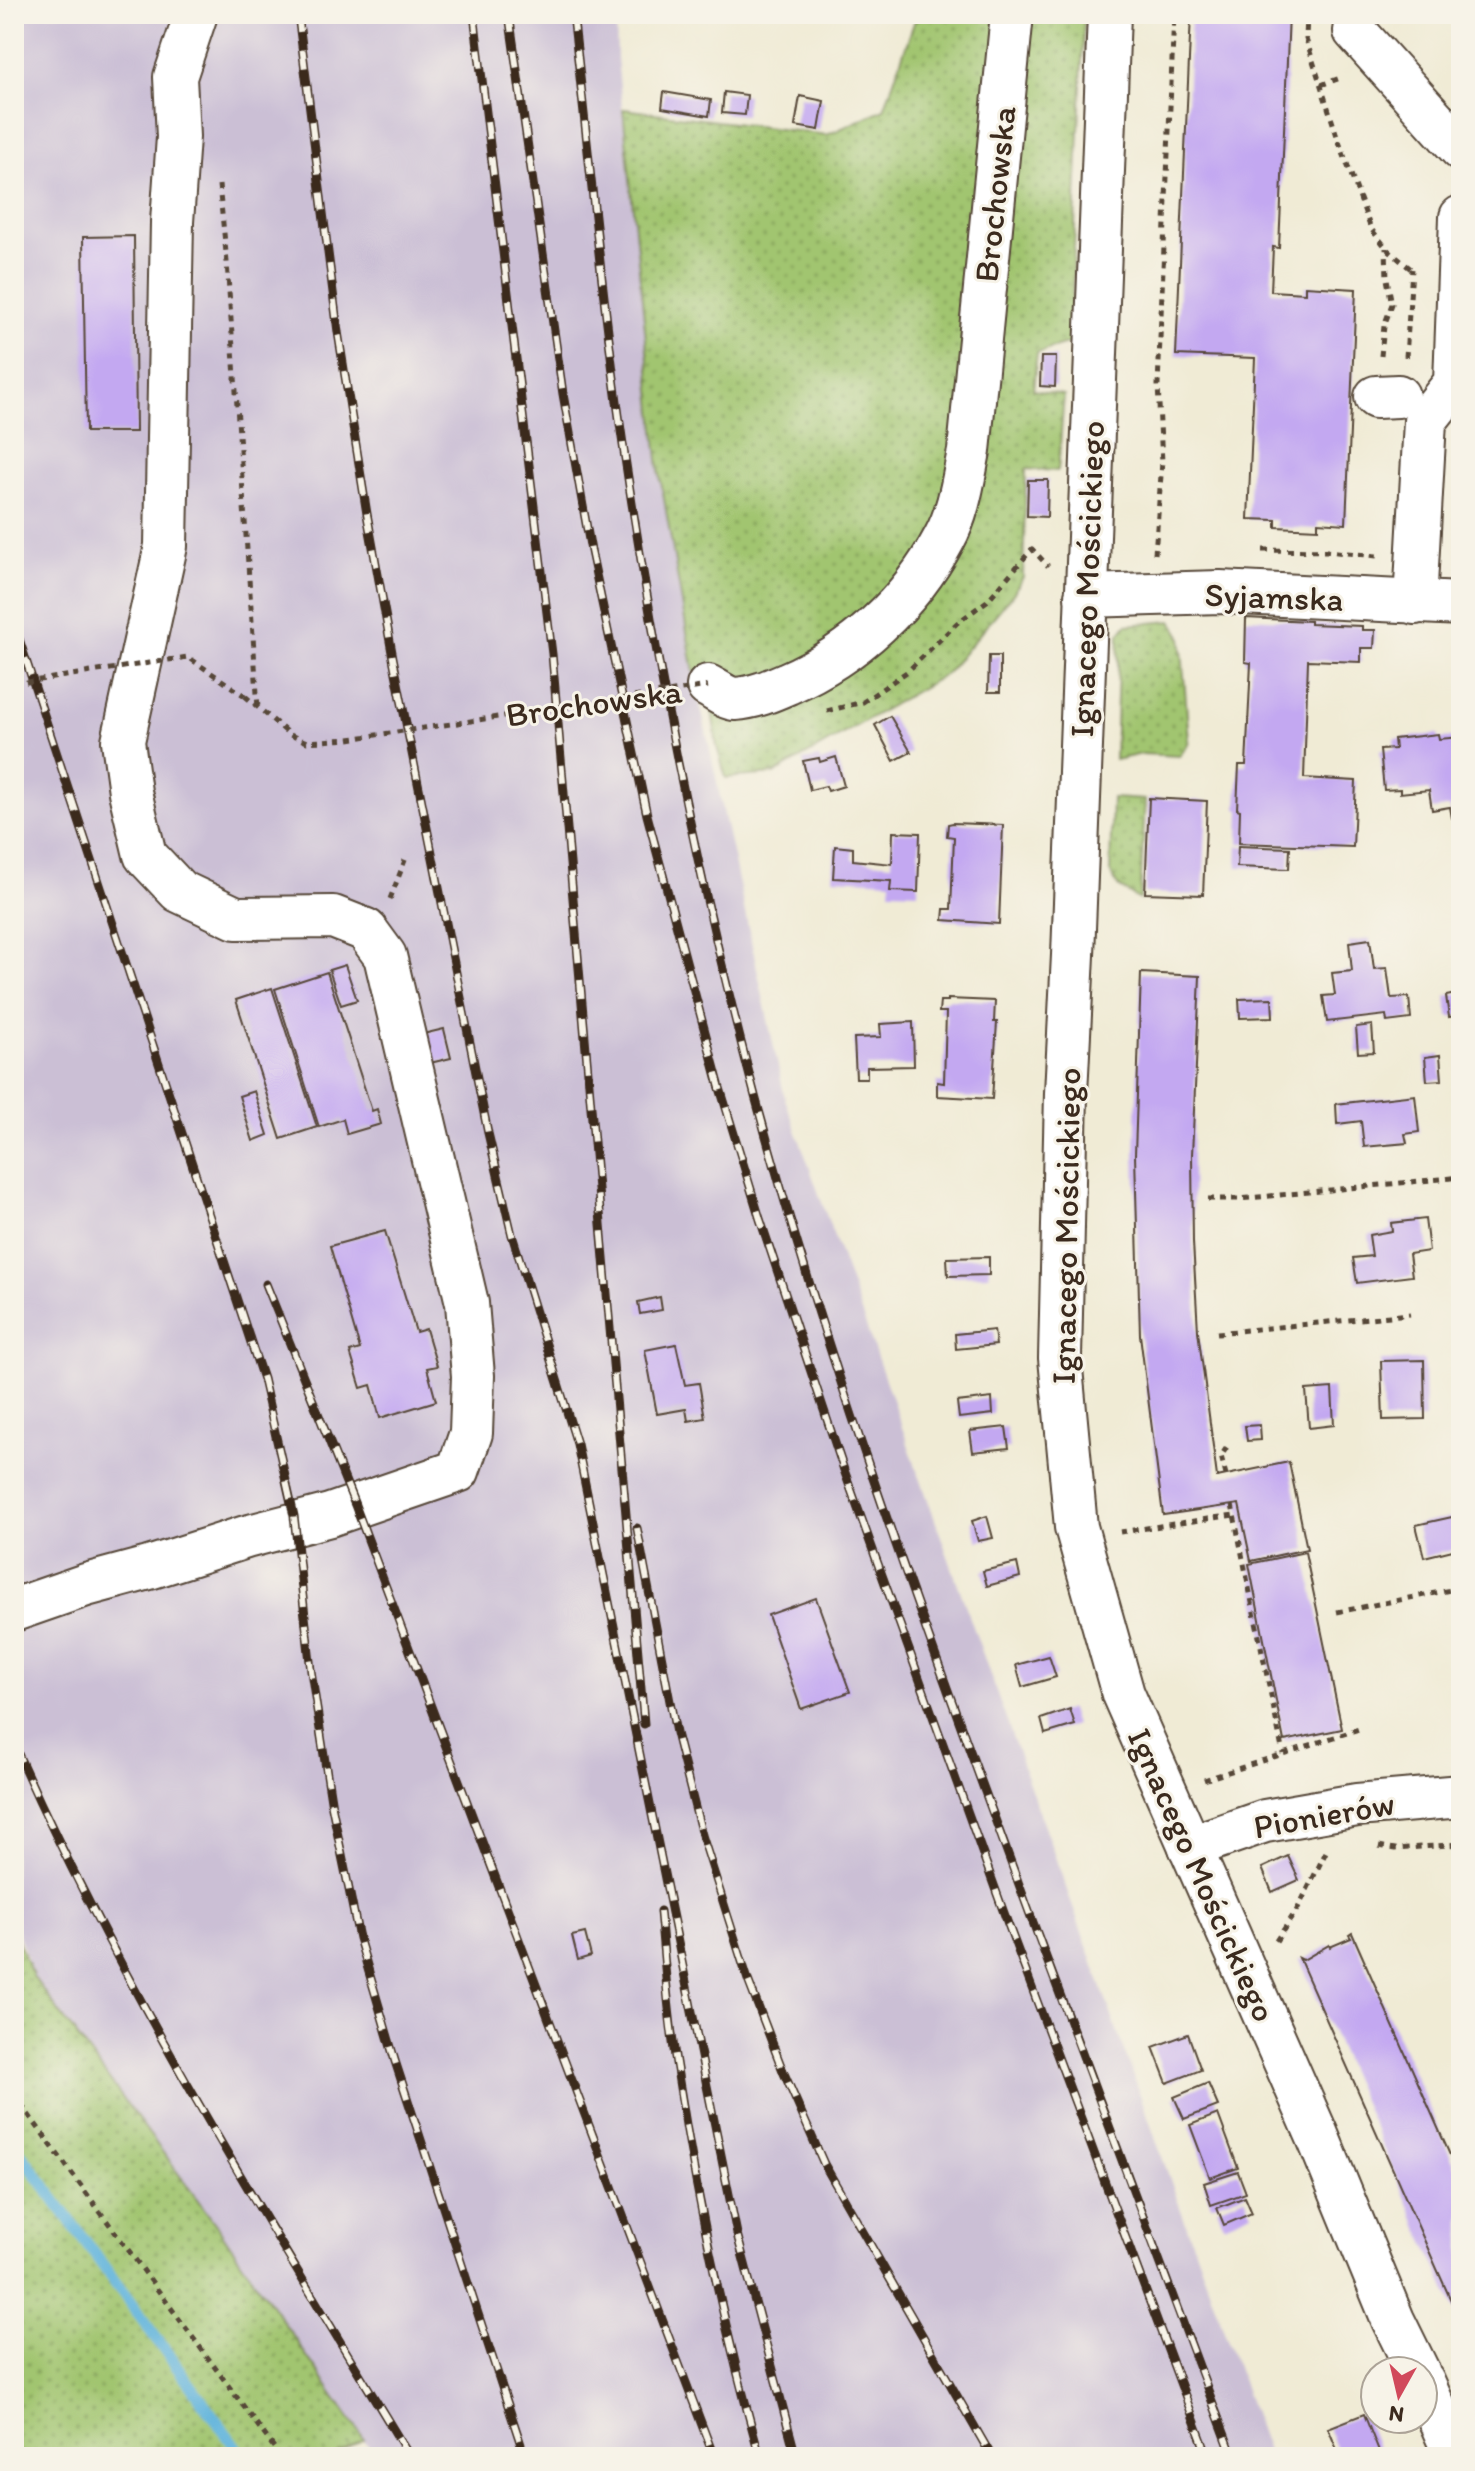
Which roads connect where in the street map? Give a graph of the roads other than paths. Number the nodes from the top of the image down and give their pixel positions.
1 (196, 14) edge
2 (1012, 14) edge
3 (1109, 14) edge
4 (1355, 31) dead end
5 (1461, 149) edge
6 (1461, 217) edge
7 (1087, 582) junction
8 (1415, 603) junction
9 (1461, 604) edge
10 (708, 686) road end
11 (14, 1610) edge
12 (1461, 1796) edge
13 (1190, 1847) junction
14 (1410, 2355) edge
15 (1439, 2418) edge
16 (1456, 2457) edge

1 - 11 street
2 - 10 street, Brochowska
3 - 7 street, Ignacego Mościckiego
4 - 5 street
6 - 8 street
7 - 8 street, Syjamska
7 - 13 street, Ignacego Mościckiego
8 - 9 street, Syjamska
12 - 13 street, Pionierów
13 - 14 street, Ignacego Mościckiego
15 - 16 street

